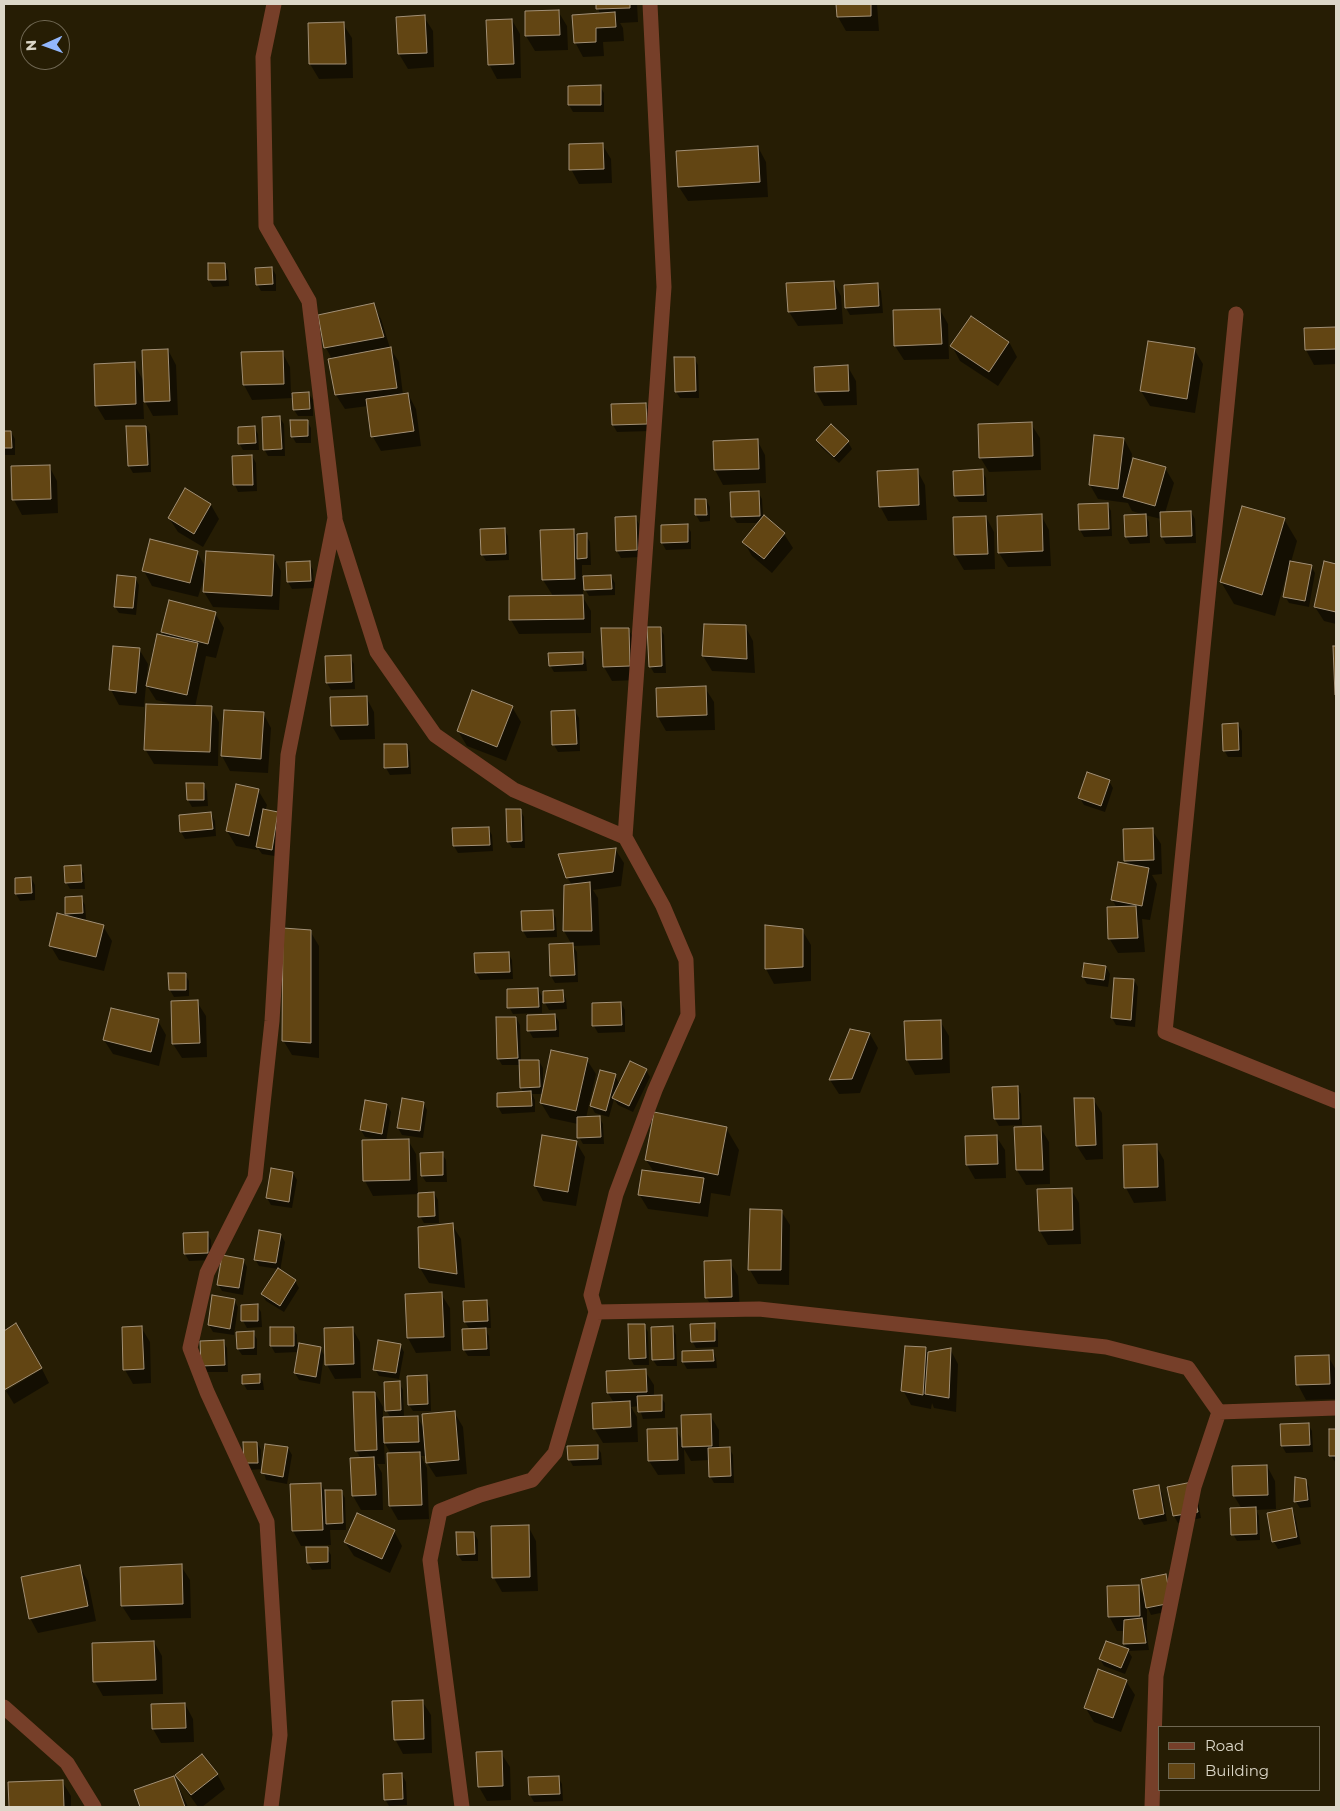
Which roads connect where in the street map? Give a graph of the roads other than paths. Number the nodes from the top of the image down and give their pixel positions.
1 (274, 4) edge
2 (650, 4) edge
3 (1236, 314) dead end
4 (335, 518) junction
5 (625, 837) junction
6 (1336, 1101) edge
7 (596, 1312) junction
8 (1336, 1408) edge
9 (1219, 1412) junction
10 (4, 1707) edge
11 (94, 1807) edge
12 (272, 1807) edge
13 (462, 1807) edge
14 (1152, 1807) edge

1 - 4 street
2 - 5 street
3 - 6 street
4 - 5 street
4 - 12 street
5 - 7 street
7 - 9 street
7 - 13 street
8 - 9 street
9 - 14 street
10 - 11 street

